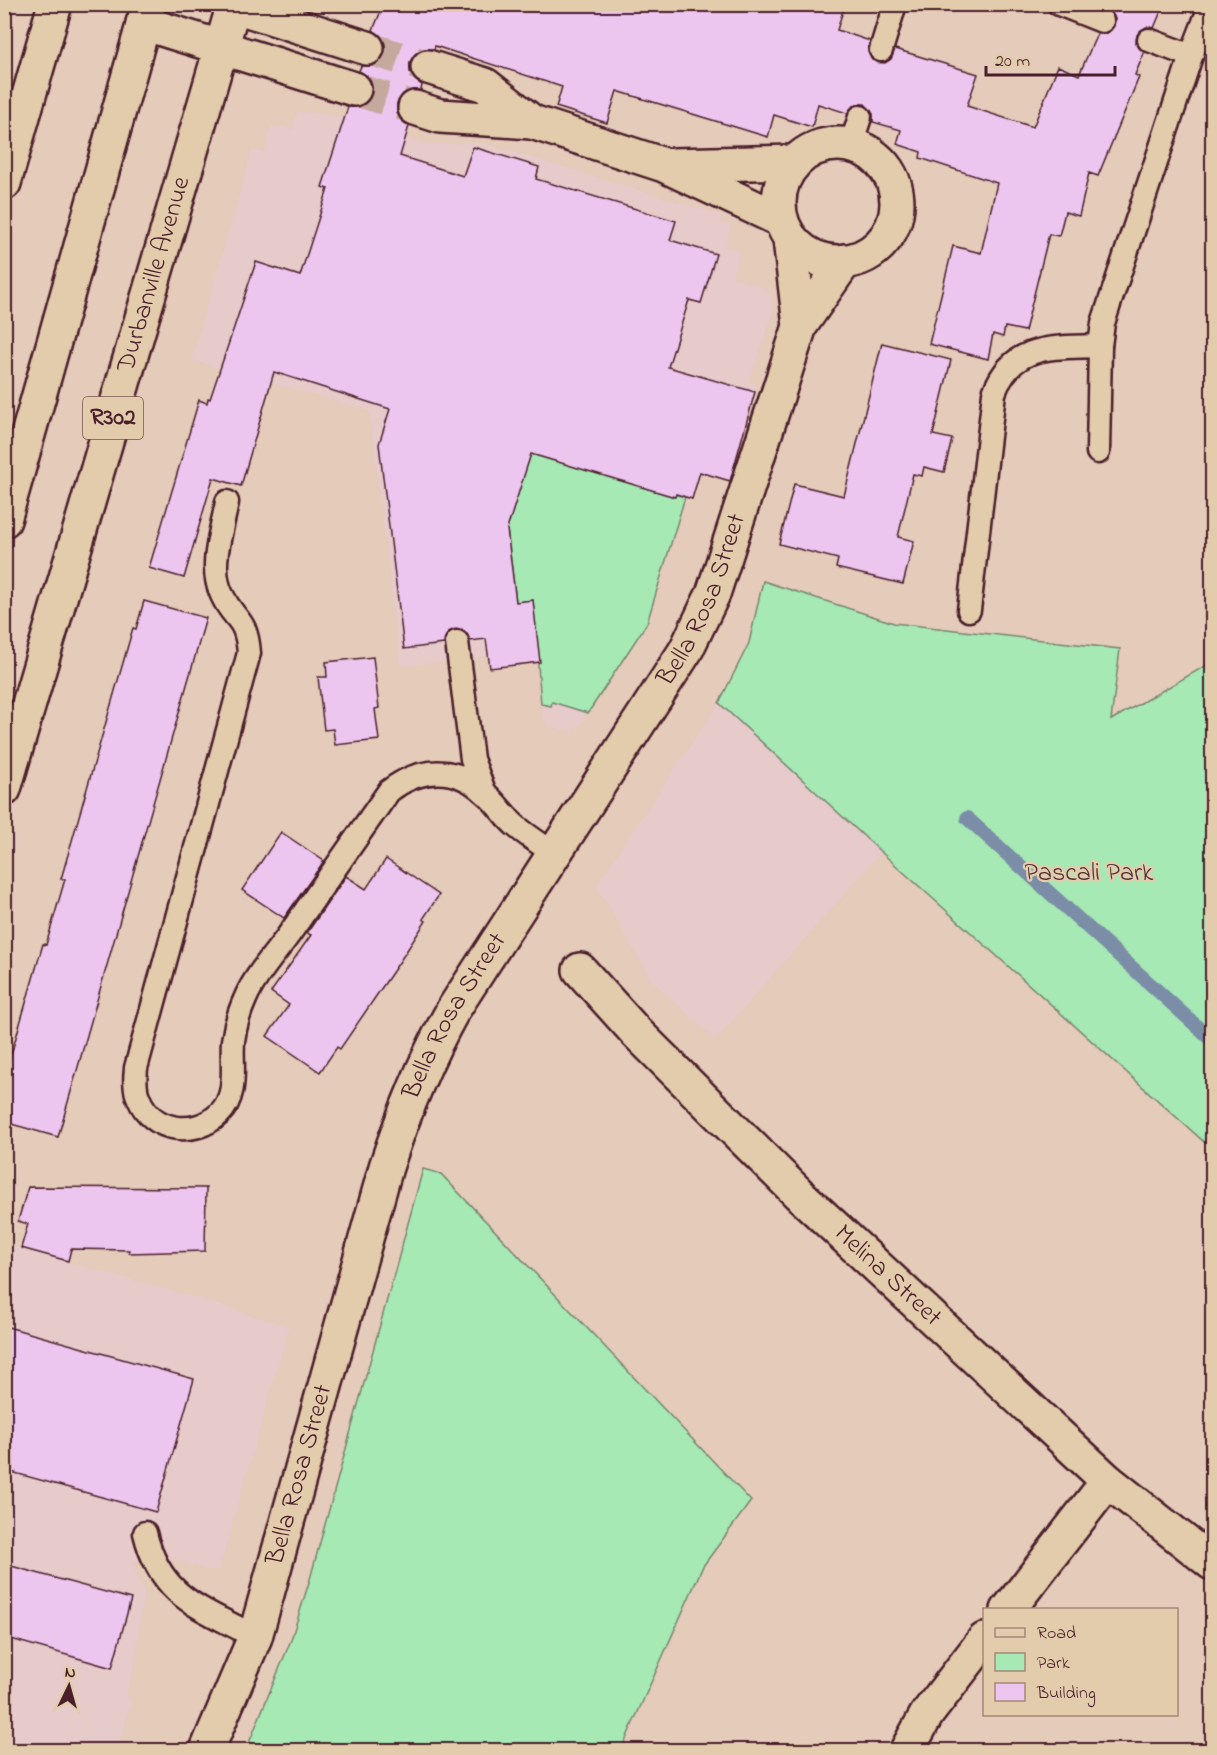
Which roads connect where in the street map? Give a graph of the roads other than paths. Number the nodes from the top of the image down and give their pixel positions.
1 (55, 4) edge
2 (896, 4) edge
3 (1059, 4) edge
4 (1212, 4) edge
5 (232, 5) edge
6 (146, 14) edge
7 (1102, 21) dead end
8 (1149, 40) dead end
9 (222, 47) junction
10 (367, 48) tunnel mouth
11 (881, 50) dead end
12 (1191, 56) junction
13 (428, 67) tunnel mouth
14 (354, 89) tunnel mouth
15 (415, 108) tunnel mouth
16 (532, 122) junction
17 (794, 162) junction
18 (664, 165) junction
19 (6, 175) edge
20 (785, 229) junction
21 (845, 261) junction
22 (800, 326) junction
23 (1100, 346) junction
24 (1098, 452) dead end
25 (227, 502) dead end
26 (4, 520) edge
27 (969, 610) dead end
28 (457, 642) dead end
29 (4, 789) edge
30 (485, 792) junction
31 (555, 854) junction
32 (580, 970) dead end
33 (1108, 1481) junction
34 (146, 1533) dead end
35 (1212, 1563) edge
36 (1010, 1608) edge
37 (255, 1637) junction
38 (983, 1641) edge
39 (207, 1750) edge
40 (907, 1750) edge

1 - 19 street
2 - 11 lane
3 - 7 lane
4 - 12 lane
5 - 9 street, Durbanville Avenue / R302
5 - 10 street
6 - 9 street
6 - 26 street
8 - 12 lane
9 - 14 street
9 - 29 street, Durbanville Avenue / R302
12 - 23 lane
13 - 16 street
15 - 16 street
16 - 18 street
17 - 18 street
17 - 20 street
17 - 21 street
18 - 20 street
20 - 21 street
20 - 22 street, Bella Rosa Street
21 - 22 street, Bella Rosa Street
22 - 31 street, Bella Rosa Street
23 - 24 lane
23 - 27 lane
25 - 30 lane
28 - 30 lane
30 - 31 lane
31 - 37 street, Bella Rosa Street
32 - 33 street, Melina Street
33 - 35 street, Melina Street
33 - 36 street
34 - 37 lane
37 - 39 street, Bella Rosa Street
38 - 40 street

